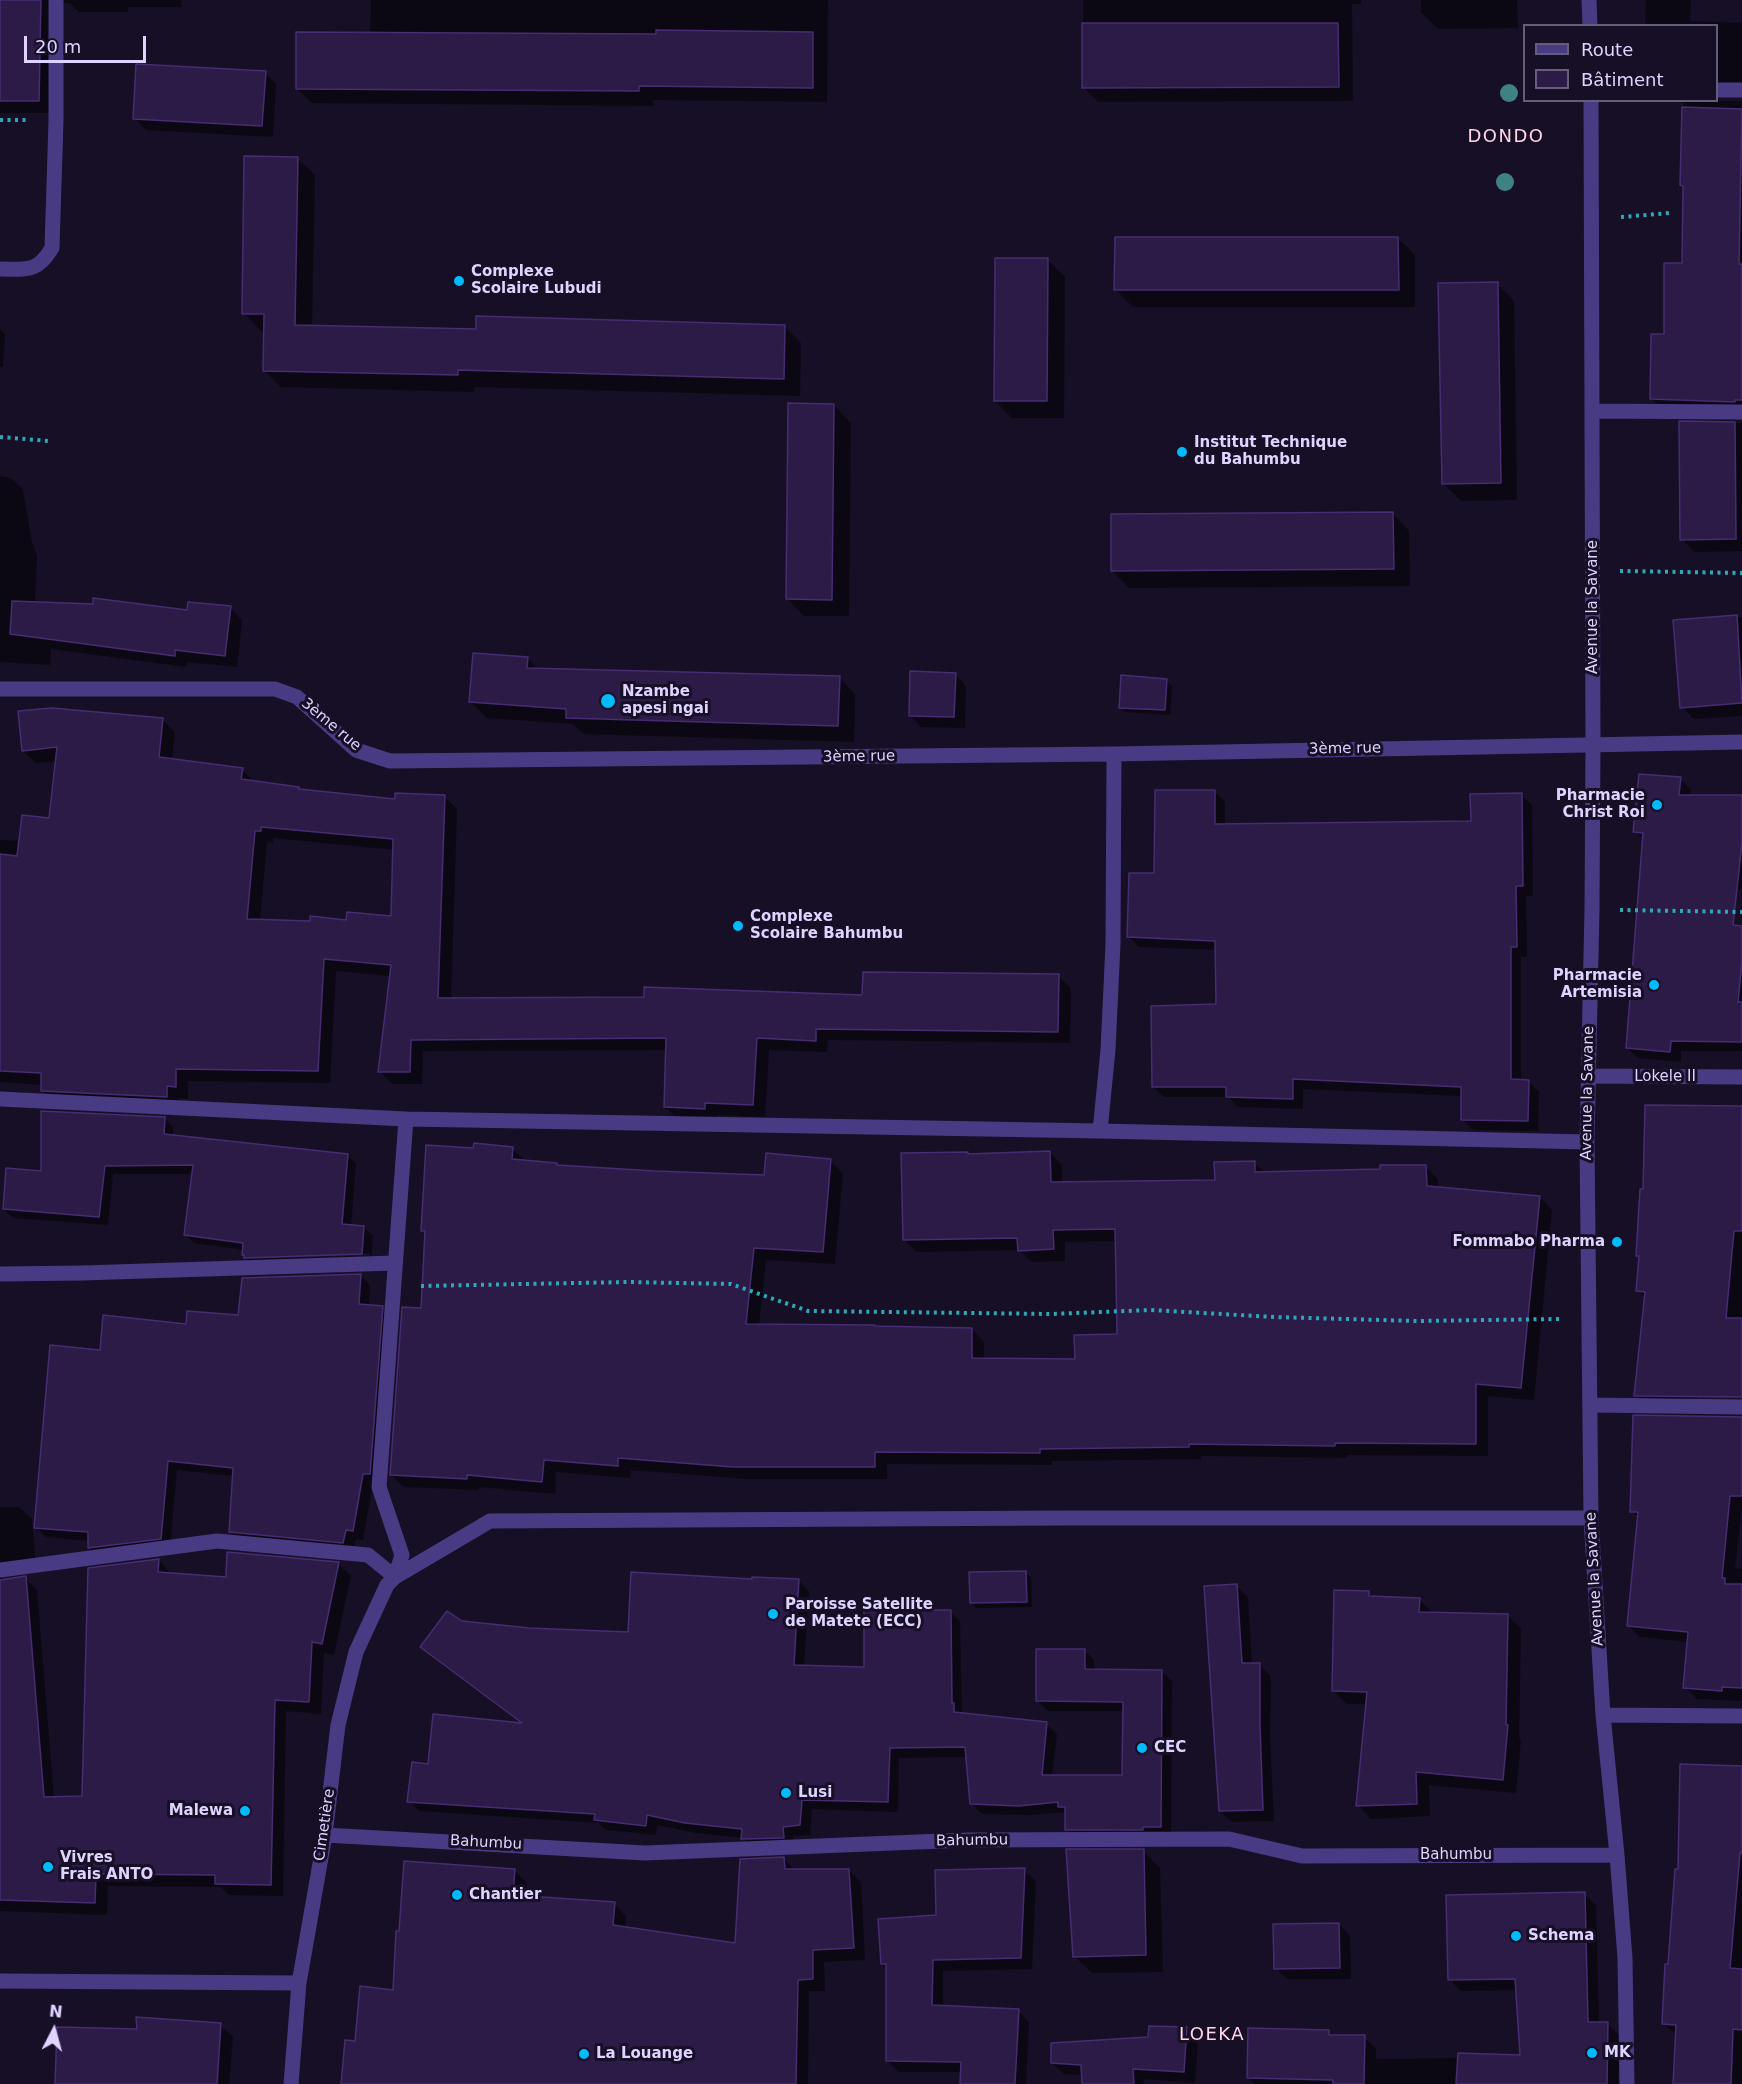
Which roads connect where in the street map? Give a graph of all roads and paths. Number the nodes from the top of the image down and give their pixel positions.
1 (56, 0) edge
2 (1589, 0) edge
3 (1590, 24) edge
4 (1718, 90) edge
5 (1742, 90) edge
6 (1591, 102) edge
7 (1670, 213) dead end
8 (1593, 219) junction
9 (0, 269) edge
10 (1592, 411) junction
11 (1742, 412) edge
12 (0, 437) edge
13 (49, 441) dead end
14 (1594, 570) junction
15 (1742, 573) edge
16 (0, 689) edge
17 (1742, 742) edge
18 (1593, 744) junction
19 (1114, 754) junction
20 (1592, 909) junction
21 (1742, 912) edge
22 (1587, 1076) junction
23 (1742, 1077) edge
24 (0, 1099) edge
25 (406, 1119) junction
26 (1100, 1131) junction
27 (1587, 1142) junction
28 (394, 1263) junction
29 (0, 1274) edge
30 (393, 1286) junction
31 (1588, 1319) junction
32 (1590, 1405) junction
33 (1742, 1407) edge
34 (1591, 1518) junction
35 (0, 1570) edge
36 (395, 1578) junction
37 (1603, 1715) junction
38 (1742, 1716) edge
39 (325, 1835) junction
40 (1617, 1855) junction
41 (0, 1981) edge
42 (299, 1983) junction
43 (291, 2084) edge
44 (1627, 2084) edge

1 - 9 street
2 - 3 street
4 - 5 street
6 - 8 street, Avenue la Savane
7 - 8 path
8 - 10 street, Avenue la Savane
10 - 11 street
10 - 14 street, Avenue la Savane
12 - 13 path
14 - 15 path
14 - 18 street, Avenue la Savane
16 - 19 street, 3ème rue
17 - 18 street, 3ème rue
18 - 19 street, 3ème rue
18 - 20 street, Avenue la Savane
19 - 26 street
20 - 21 path
20 - 22 street, Avenue la Savane
22 - 23 street, Lokele II
22 - 27 street, Avenue la Savane
24 - 25 street
25 - 26 street
25 - 28 street
26 - 27 street
27 - 31 street, Avenue la Savane
28 - 29 street
28 - 30 street
30 - 31 path
30 - 36 street
31 - 32 street, Avenue la Savane
32 - 33 street
32 - 34 street, Avenue la Savane
34 - 36 street
34 - 37 street, Avenue la Savane
35 - 36 street
36 - 39 street, Cimetière
37 - 38 street
37 - 40 street, Avenue la Savane
39 - 40 street, Bahumbu
39 - 42 street, Cimetière
40 - 44 street, Avenue la Savane
41 - 42 street
42 - 43 street, Cimetière

